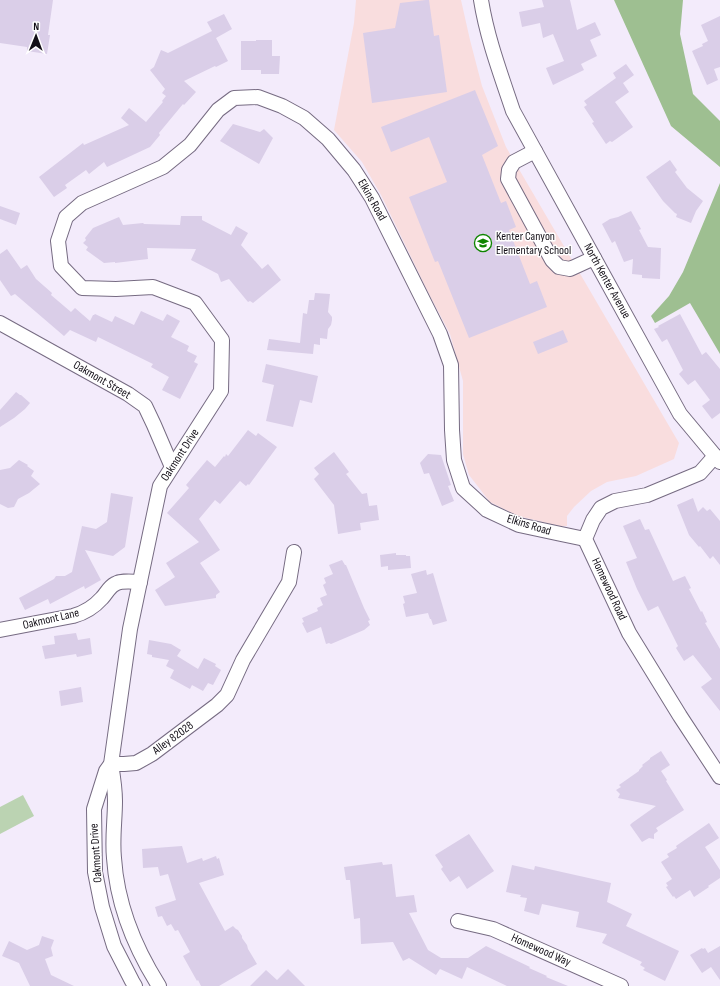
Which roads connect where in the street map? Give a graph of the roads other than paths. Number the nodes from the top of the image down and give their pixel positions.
1 (481, 0) edge
2 (535, 151) junction
3 (594, 258) junction
4 (61, 266) joint
5 (0, 323) edge
6 (717, 459) edge
7 (172, 467) junction
8 (586, 539) junction
9 (294, 552) dead end
10 (140, 582) junction
11 (0, 630) edge
12 (111, 764) junction
13 (720, 777) edge
14 (117, 887) junction
15 (99, 890) junction
16 (458, 921) dead end
17 (135, 986) edge
18 (159, 986) edge
19 (622, 986) edge

1 - 2 street, North Kenter Avenue
2 - 3 street, North Kenter Avenue
2 - 3 street
3 - 6 street, North Kenter Avenue
4 - 7 street, Oakmont Drive
4 - 8 street, Elkins Road
5 - 7 street, Oakmont Street
6 - 8 street
7 - 10 street, Oakmont Drive
8 - 13 street, Homewood Road
9 - 12 street, Alley 82028
10 - 11 street, Oakmont Lane
10 - 12 street, Oakmont Drive
12 - 14 street, Oakmont Drive
12 - 15 street, Oakmont Drive
14 - 15 street
14 - 18 street, Oakmont Drive
15 - 17 street, Oakmont Drive
16 - 19 street, Homewood Way

